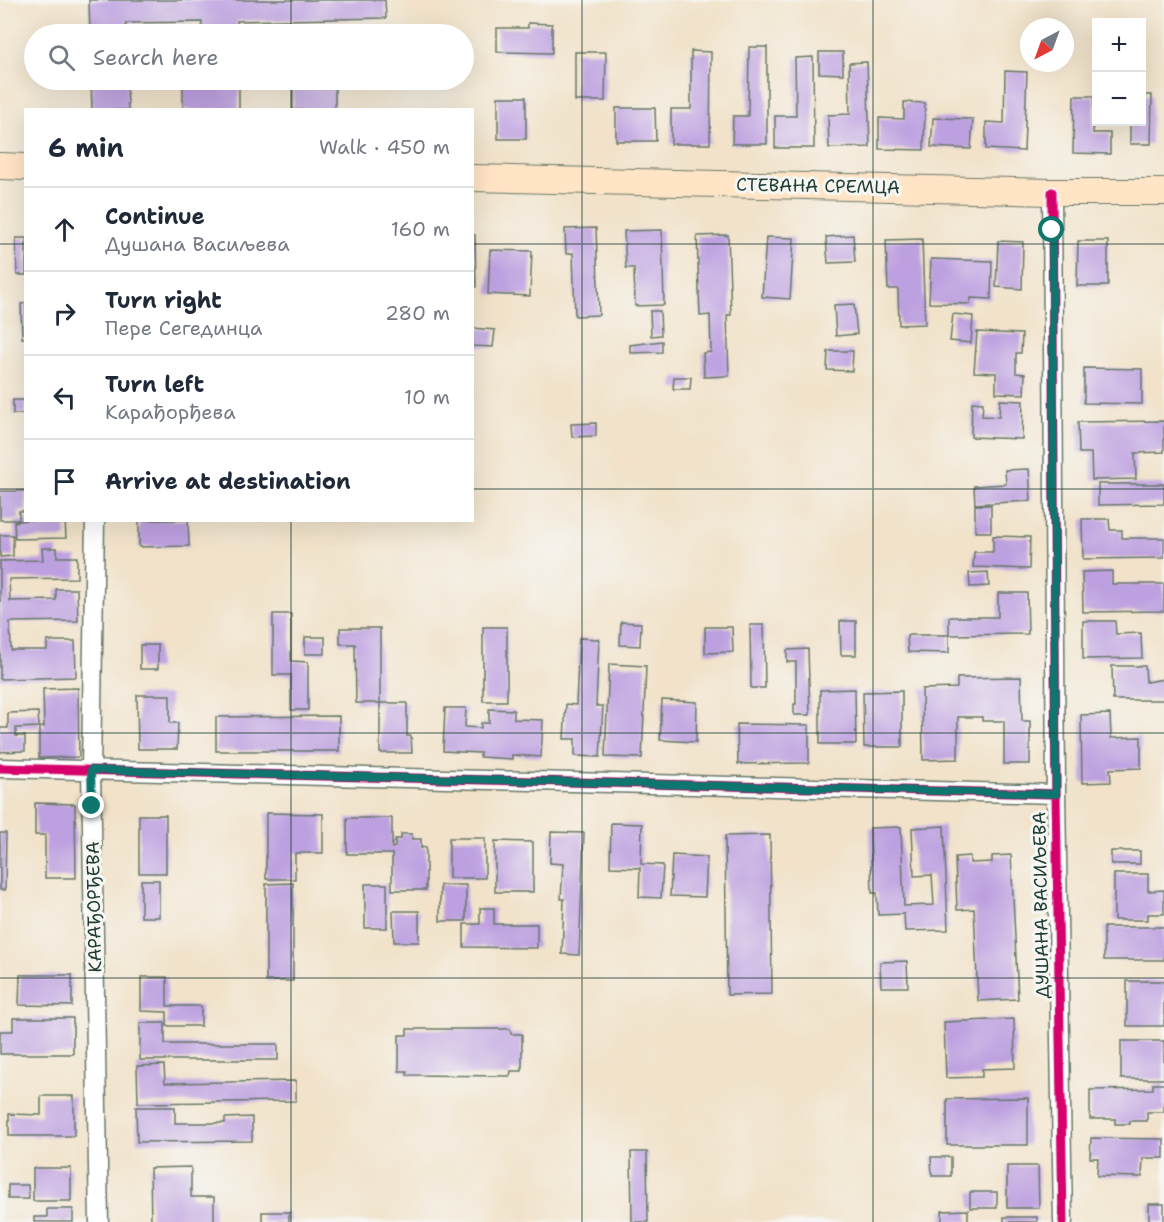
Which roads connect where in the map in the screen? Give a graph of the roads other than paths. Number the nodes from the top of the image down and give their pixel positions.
1 (0, 166) edge
2 (24, 167) edge
3 (474, 178) edge
4 (1052, 192) junction
5 (1164, 192) edge
6 (95, 522) edge
7 (0, 768) edge
8 (91, 770) junction
9 (1056, 794) junction
10 (99, 1222) edge
11 (1063, 1222) edge

1 - 2 main road
3 - 4 main road, СТЕВАНА СРЕМЦА
4 - 5 main road, СТЕВАНА СРЕМЦА
4 - 9 street, ДУШАНА ВАСИЉЕВА
6 - 8 street, КАРАЂОРЂЕВА
7 - 8 street
8 - 9 street
8 - 10 street, КАРАЂОРЂЕВА
9 - 11 street, ДУШАНА ВАСИЉЕВА

